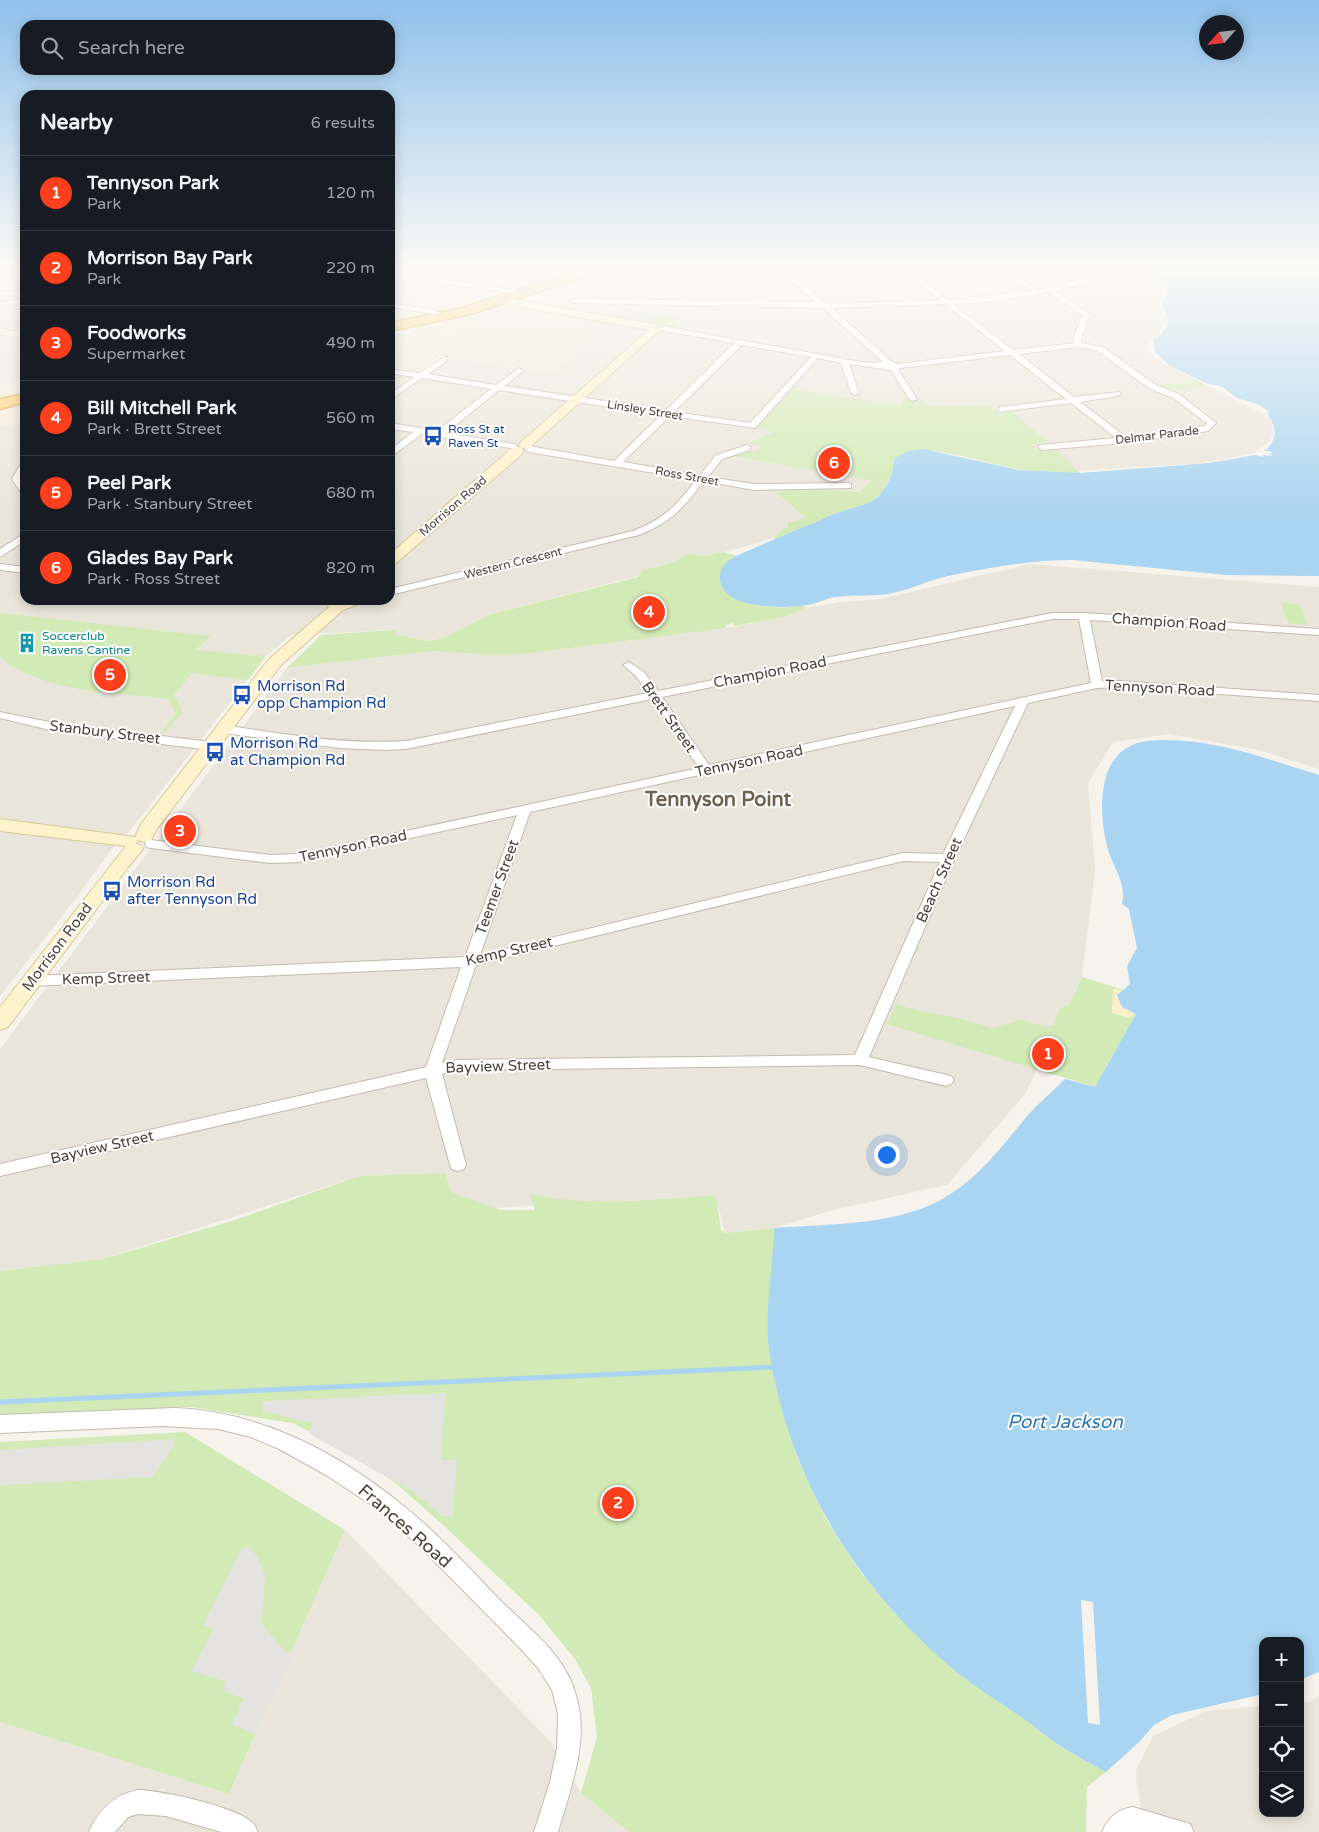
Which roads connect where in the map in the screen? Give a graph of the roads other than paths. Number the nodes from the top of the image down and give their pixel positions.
1 (630, 351) edge
2 (730, 351) edge
3 (792, 351) edge
4 (875, 351) edge
5 (1026, 351) edge
6 (1103, 351) edge
7 (1013, 353) junction
8 (816, 356) junction
9 (444, 359) dead end
10 (844, 361) junction
11 (891, 366) junction
12 (519, 370) dead end
13 (395, 372) edge
14 (422, 375) junction
15 (499, 387) junction
16 (855, 393) dead end
17 (395, 394) edge
18 (1117, 394) dead end
19 (20, 398) edge
20 (578, 399) junction
21 (913, 399) dead end
22 (1072, 400) junction
23 (0, 402) edge
24 (1001, 410) dead end
25 (668, 413) junction
26 (395, 427) edge
27 (420, 431) junction
28 (439, 434) junction
29 (1124, 440) junction
30 (1042, 447) dead end
31 (521, 448) junction
32 (747, 448) dead end
33 (395, 450) edge
34 (617, 463) junction
35 (702, 478) junction
36 (848, 486) dead end
37 (20, 540) edge
38 (0, 554) edge
39 (395, 557) edge
40 (0, 567) edge
41 (20, 569) edge
42 (395, 591) edge
43 (335, 605) edge
44 (1084, 616) junction
45 (1319, 632) edge
46 (629, 665) dead end
47 (1097, 685) junction
48 (653, 695) junction
49 (1319, 698) edge
50 (1023, 702) junction
51 (0, 715) edge
52 (223, 729) junction
53 (210, 746) junction
54 (707, 771) junction
55 (525, 809) junction
56 (0, 825) edge
57 (140, 842) junction
58 (948, 858) junction
59 (469, 962) junction
60 (31, 981) junction
61 (0, 1022) edge
62 (860, 1060) junction
63 (433, 1070) junction
64 (946, 1080) dead end
65 (458, 1165) dead end
66 (0, 1170) edge
67 (0, 1424) edge
68 (103, 1828) edge
69 (246, 1832) edge
70 (546, 1832) edge
71 (1114, 1832) edge
72 (1182, 1832) edge

1 - 20 street, Morrison Road
2 - 25 street
3 - 8 street
4 - 11 street
5 - 7 street
6 - 29 street, Delmar Parade
7 - 11 street
7 - 22 street
8 - 10 street
8 - 25 street, Linsley Street
9 - 14 street
10 - 11 street
10 - 16 street
11 - 21 street
12 - 15 street
13 - 14 street, Linsley Street
14 - 15 street, Linsley Street
14 - 17 street
15 - 20 street, Linsley Street
15 - 28 street
18 - 22 street
19 - 23 highway
20 - 25 street, Linsley Street
20 - 31 street, Morrison Road
22 - 24 street
22 - 29 street
25 - 34 street
26 - 27 street, Ross Street
27 - 28 street, Ross Street
27 - 33 street
28 - 31 street, Ross Street
29 - 30 street, Delmar Parade
31 - 34 street, Ross Street
31 - 39 street, Morrison Road
32 - 35 street, Western Crescent
34 - 35 street, Ross Street
35 - 36 street, Ross Street
35 - 42 street, Western Crescent
37 - 38 street
40 - 41 street
43 - 52 street, Morrison Road
44 - 45 street, Champion Road
44 - 47 street
44 - 48 street, Champion Road
46 - 48 street, Brett Street
47 - 49 street, Tennyson Road
47 - 50 street, Tennyson Road
48 - 52 street, Champion Road
48 - 54 street, Brett Street
50 - 54 street, Tennyson Road
50 - 58 street, Beach Street
51 - 53 street, Stanbury Street
52 - 53 street, Morrison Road
53 - 57 street, Morrison Road
54 - 55 street, Tennyson Road
55 - 57 street, Tennyson Road
55 - 59 street, Teemer Street
56 - 57 street, Tennyson Road
57 - 60 street, Morrison Road
58 - 59 street, Kemp Street
58 - 62 street, Beach Street
59 - 60 street, Kemp Street
59 - 63 street, Teemer Street
60 - 61 street, Morrison Road
62 - 63 street, Bayview Street
62 - 64 street, Bayview Street
63 - 65 street
63 - 66 street, Bayview Street
67 - 70 street, Frances Road
68 - 69 street
71 - 72 street

